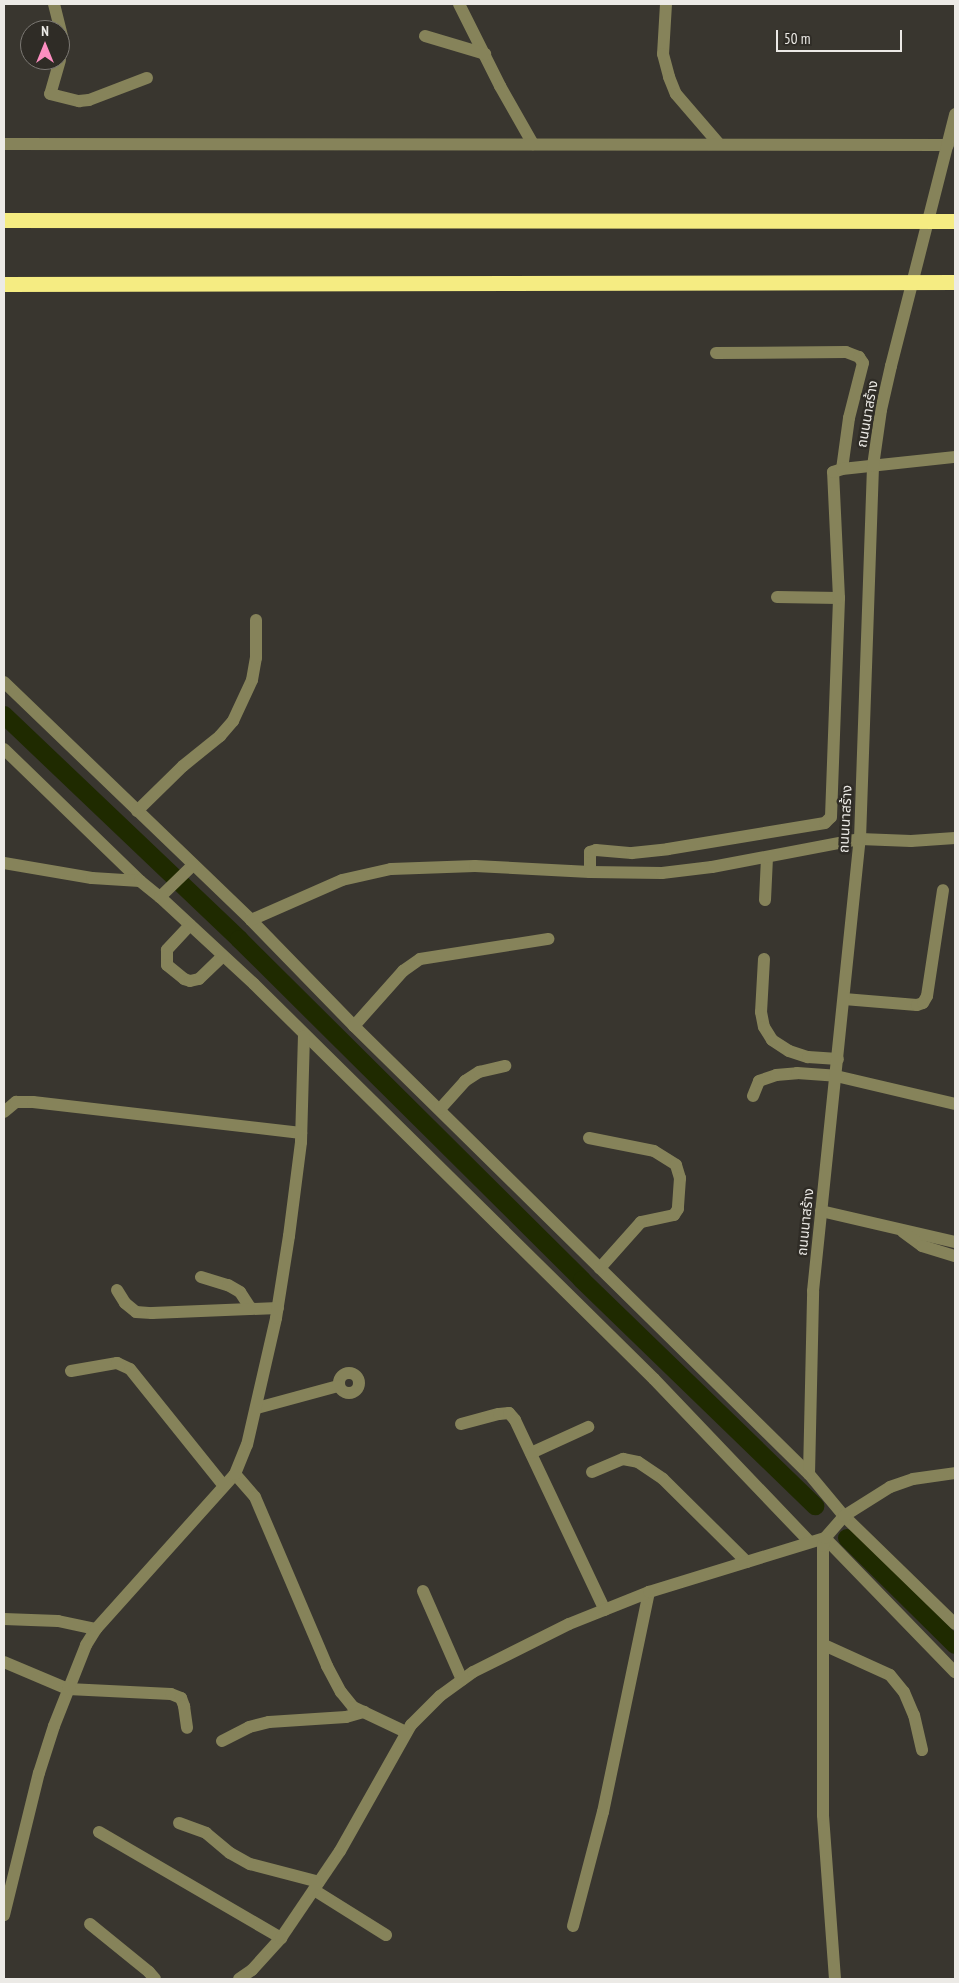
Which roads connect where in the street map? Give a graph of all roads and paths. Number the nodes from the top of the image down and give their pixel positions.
1 (54, 4) edge
2 (459, 4) edge
3 (666, 4) edge
4 (58, 20) edge
5 (425, 36) dead end
6 (485, 54) junction
7 (57, 70) edge
8 (147, 78) dead end
9 (955, 114) edge
10 (4, 144) edge
11 (533, 144) junction
12 (718, 144) junction
13 (948, 145) junction
14 (4, 220) edge
15 (955, 221) edge
16 (955, 282) edge
17 (4, 284) edge
18 (716, 353) dead end
19 (955, 457) edge
20 (873, 466) junction
21 (842, 469) junction
22 (777, 597) dead end
23 (838, 598) junction
24 (256, 620) dead end
25 (4, 682) edge
26 (4, 749) edge
27 (138, 811) junction
28 (955, 838) edge
29 (860, 839) junction
30 (767, 857) junction
31 (4, 862) edge
32 (189, 869) junction
33 (590, 872) junction
34 (140, 881) junction
35 (943, 890) dead end
36 (164, 894) junction
37 (765, 900) dead end
38 (251, 920) junction
39 (190, 925) junction
40 (548, 939) dead end
41 (223, 956) junction
42 (764, 960) dead end
43 (844, 999) junction
44 (354, 1026) junction
45 (304, 1036) junction
46 (838, 1059) junction
47 (505, 1066) dead end
48 (836, 1076) junction
49 (754, 1096) dead end
50 (955, 1104) edge
51 (440, 1109) junction
52 (4, 1112) edge
53 (301, 1132) junction
54 (589, 1138) dead end
55 (820, 1211) junction
56 (899, 1229) junction
57 (955, 1242) edge
58 (955, 1256) edge
59 (600, 1268) junction
60 (201, 1277) dead end
61 (117, 1290) dead end
62 (278, 1308) junction
63 (251, 1309) junction
64 (71, 1371) dead end
65 (338, 1386) dead end
66 (257, 1408) junction
67 (461, 1424) dead end
68 (588, 1427) dead end
69 (531, 1453) junction
70 (592, 1472) dead end
71 (955, 1473) edge
72 (235, 1474) junction
73 (808, 1474) junction
74 (224, 1486) junction
75 (844, 1516) junction
76 (826, 1538) junction
77 (809, 1541) junction
78 (747, 1562) junction
79 (423, 1591) dead end
80 (649, 1592) junction
81 (605, 1610) junction
82 (4, 1619) edge
83 (955, 1624) edge
84 (96, 1629) junction
85 (824, 1645) junction
86 (4, 1662) edge
87 (955, 1672) edge
88 (462, 1680) junction
89 (68, 1689) junction
90 (364, 1712) junction
91 (187, 1728) dead end
92 (406, 1732) junction
93 (222, 1741) dead end
94 (922, 1750) dead end
95 (179, 1823) dead end
96 (99, 1832) dead end
97 (316, 1886) junction
98 (4, 1915) edge
99 (90, 1924) dead end
100 (573, 1926) dead end
101 (386, 1935) dead end
102 (282, 1938) junction
103 (155, 1979) edge
104 (239, 1979) edge
105 (836, 1979) edge

1 - 4 street
2 - 6 street
3 - 12 street
5 - 6 street
6 - 11 street
7 - 8 street
9 - 13 street, ถนนนาสร้าง
10 - 11 street
11 - 12 street
12 - 13 street
13 - 20 street, ถนนนาสร้าง
14 - 15 highway
16 - 17 highway
18 - 21 street
19 - 20 street
20 - 21 street
20 - 29 street, ถนนนาสร้าง
21 - 23 street
22 - 23 street
23 - 33 street
24 - 27 street
25 - 27 street
26 - 34 street
27 - 32 street
28 - 29 street
29 - 30 street
29 - 43 street, ถนนนาสร้าง
30 - 33 street
30 - 37 street
31 - 34 street
32 - 36 street
32 - 38 street
33 - 38 street
34 - 36 street
35 - 43 street
36 - 39 street
38 - 44 street
39 - 41 street
39 - 41 street
40 - 44 street
41 - 45 street
42 - 46 street
43 - 46 street, ถนนนาสร้าง
44 - 51 street
45 - 53 street
45 - 77 street
46 - 48 street, ถนนนาสร้าง
47 - 51 street
48 - 49 street
48 - 50 street
48 - 55 street, ถนนนาสร้าง
51 - 59 street
52 - 53 street
53 - 62 street
54 - 59 street
55 - 56 street
55 - 73 street, ถนนนาสร้าง
56 - 57 street
56 - 58 street
59 - 73 street
60 - 63 street
61 - 63 street
62 - 63 street
62 - 66 street
64 - 74 street
65 - 66 street
66 - 72 street
67 - 69 street
68 - 69 street
69 - 81 street
70 - 78 street
71 - 75 street
72 - 74 street
72 - 90 street
73 - 75 street
74 - 84 street
75 - 76 street
75 - 83 street
76 - 77 street
76 - 85 street
76 - 87 street
77 - 78 street
78 - 80 street
79 - 88 street
80 - 81 street
80 - 100 street
81 - 88 street
82 - 84 street
84 - 89 street
85 - 94 street
85 - 105 street
86 - 89 street
88 - 92 street
89 - 91 street
89 - 98 street
90 - 92 street
90 - 93 street
92 - 97 street
95 - 97 street
96 - 102 street
97 - 101 street
97 - 102 street
99 - 103 street
102 - 104 street

